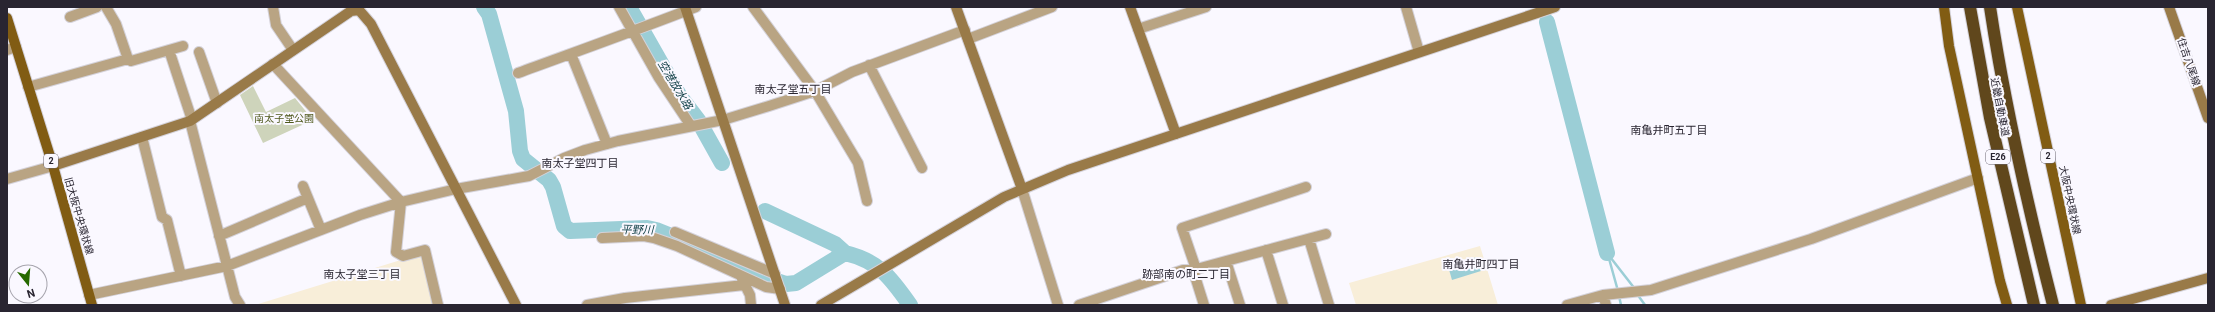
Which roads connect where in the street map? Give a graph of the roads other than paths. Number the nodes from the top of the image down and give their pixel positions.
1 (97, 7) edge
2 (106, 7) edge
3 (110, 7) edge
4 (116, 7) edge
5 (273, 7) edge
6 (619, 7) edge
7 (753, 7) edge
8 (956, 7) edge
9 (1052, 7) edge
10 (1130, 7) edge
11 (1206, 7) edge
12 (1406, 7) edge
13 (1555, 7) edge
14 (1944, 7) edge
15 (1970, 7) edge
16 (1990, 7) edge
17 (2016, 7) edge
18 (2169, 7) edge
19 (689, 8) edge
20 (361, 9) edge
21 (1542, 9) edge
22 (73, 13) edge
23 (7, 18) edge
24 (1138, 29) junction
25 (633, 32) junction
26 (966, 35) junction
27 (182, 46) dead end
28 (12, 48) edge
29 (169, 50) junction
30 (294, 50) junction
31 (199, 52) dead end
32 (1419, 52) junction
33 (571, 54) junction
34 (128, 58) junction
35 (273, 64) junction
36 (869, 65) junction
37 (518, 73) dead end
38 (28, 87) junction
39 (815, 92) junction
40 (216, 103) junction
41 (2206, 103) edge
42 (2208, 118) edge
43 (191, 120) junction
44 (723, 120) junction
45 (691, 126) junction
46 (1176, 134) junction
47 (142, 137) junction
48 (608, 144) junction
49 (53, 166) junction
50 (922, 168) dead end
51 (1978, 178) junction
52 (7, 179) edge
53 (303, 186) dead end
54 (1306, 187) dead end
55 (1022, 188) junction
56 (456, 189) junction
57 (308, 198) junction
58 (867, 201) dead end
59 (402, 202) junction
60 (321, 230) junction
61 (675, 232) dead end
62 (1326, 234) dead end
63 (219, 236) junction
64 (602, 238) dead end
65 (1309, 239) junction
66 (1266, 250) junction
67 (745, 261) junction
68 (1226, 261) junction
69 (227, 266) junction
70 (1195, 270) junction
71 (740, 274) junction
72 (775, 274) junction
73 (181, 276) junction
74 (2208, 278) edge
75 (744, 285) junction
76 (780, 289) junction
77 (1604, 300) edge
78 (89, 302) edge
79 (238, 304) edge
80 (438, 305) edge
81 (516, 305) edge
82 (587, 305) edge
83 (751, 305) edge
84 (785, 305) edge
85 (821, 305) edge
86 (1058, 305) edge
87 (1079, 305) edge
88 (1204, 305) edge
89 (1240, 305) edge
90 (1283, 305) edge
91 (1329, 305) edge
92 (1567, 305) edge
93 (2007, 305) edge
94 (2034, 305) edge
95 (2053, 305) edge
96 (2081, 305) edge
97 (2111, 305) edge

1 - 22 street
2 - 34 street
3 - 4 street
5 - 30 street
6 - 25 street
7 - 39 street
8 - 26 street
9 - 26 street
10 - 24 street
11 - 24 street
12 - 32 street
13 - 21 street
14 - 51 main road
15 - 94 highway, 近畿自動車道 / E26
16 - 95 highway, 近畿自動車道 / E26
17 - 96 main road, 大阪中央環状線 / 2
18 - 41 street, 住吉八尾線
19 - 25 street
19 - 44 street
20 - 30 street
20 - 56 street
21 - 32 street
23 - 28 main road, 旧大阪中央環状線 / 2
24 - 46 street
25 - 33 street
25 - 45 street
26 - 36 street
26 - 55 street
27 - 29 street
28 - 38 main road, 旧大阪中央環状線 / 2
29 - 34 street
29 - 43 street
30 - 35 street
31 - 40 street
32 - 46 street
33 - 37 street
33 - 48 street
34 - 38 street
35 - 40 street
35 - 59 street
36 - 39 street
36 - 50 street
38 - 49 main road, 旧大阪中央環状線 / 2
39 - 44 street
39 - 58 street
40 - 43 street
41 - 42 street, 住吉八尾線
43 - 47 street
43 - 63 street
44 - 45 street
44 - 72 street
45 - 48 street
46 - 55 street
47 - 49 street
47 - 73 street
48 - 56 street
49 - 52 street
49 - 78 main road, 旧大阪中央環状線 / 2
51 - 77 street
51 - 93 main road
53 - 57 street
54 - 70 street
55 - 85 street
55 - 86 street
56 - 59 street
56 - 81 street
57 - 60 street
57 - 63 street
59 - 60 street
59 - 80 street
60 - 69 street
61 - 67 street
62 - 65 street
63 - 69 street
64 - 71 street
65 - 66 street
65 - 91 street
66 - 68 street
66 - 90 street
67 - 71 street
67 - 72 street
68 - 70 street
68 - 89 street
69 - 73 street
69 - 79 street
70 - 87 street
70 - 88 street
71 - 75 street
71 - 76 street
72 - 76 street
73 - 78 street
74 - 97 street
75 - 82 street
75 - 83 street
76 - 84 street
77 - 92 street

